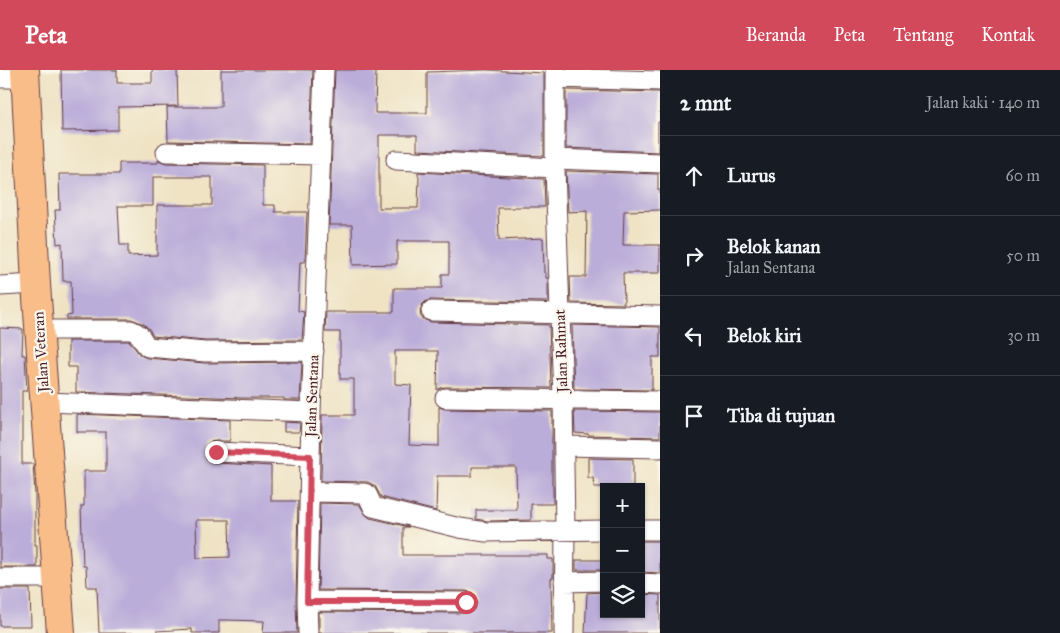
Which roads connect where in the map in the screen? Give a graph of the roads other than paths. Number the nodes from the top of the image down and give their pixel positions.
1 (324, 70) edge
2 (556, 74) edge
3 (17, 76) edge
4 (660, 81) edge
5 (166, 152) dead end
6 (320, 155) junction
7 (396, 160) dead end
8 (660, 163) edge
9 (555, 164) junction
10 (36, 284) junction
11 (0, 286) edge
12 (431, 311) dead end
13 (560, 314) junction
14 (660, 316) edge
15 (40, 330) junction
16 (314, 351) junction
17 (445, 398) dead end
18 (564, 399) junction
19 (660, 401) edge
20 (44, 402) junction
21 (311, 412) junction
22 (564, 446) junction
23 (660, 448) edge
24 (216, 452) dead end
25 (310, 456) junction
26 (310, 492) junction
27 (565, 530) junction
28 (600, 530) edge
29 (645, 530) edge
30 (660, 530) edge
31 (0, 578) edge
32 (56, 578) junction
33 (564, 582) junction
34 (600, 582) edge
35 (645, 583) edge
36 (660, 584) edge
37 (307, 602) junction
38 (466, 602) dead end
39 (60, 633) edge
40 (308, 633) edge
41 (564, 633) edge

1 - 6 street, Jalan Sentana
2 - 4 street
2 - 9 street, Jalan Rahmat
3 - 10 main road, Jalan Veteran
5 - 6 street
6 - 16 street, Jalan Sentana
7 - 9 street
8 - 9 street
9 - 13 street, Jalan Rahmat
10 - 11 street
10 - 15 main road, Jalan Veteran
12 - 13 street
13 - 14 street
13 - 18 street, Jalan Rahmat
15 - 16 street
15 - 20 main road, Jalan Veteran
16 - 21 street, Jalan Sentana
17 - 18 street
18 - 19 street
18 - 22 street, Jalan Rahmat
20 - 21 street
20 - 32 main road, Jalan Veteran
21 - 25 street, Jalan Sentana
22 - 23 street
22 - 27 street, Jalan Rahmat
24 - 25 street
25 - 26 street, Jalan Sentana
26 - 27 street
26 - 37 street, Jalan Sentana
27 - 28 street
27 - 33 street, Jalan Rahmat
29 - 30 street
31 - 32 street
32 - 39 main road, Jalan Veteran
33 - 34 street
33 - 41 street, Jalan Rahmat
35 - 36 street
37 - 38 street
37 - 40 street, Jalan Sentana

